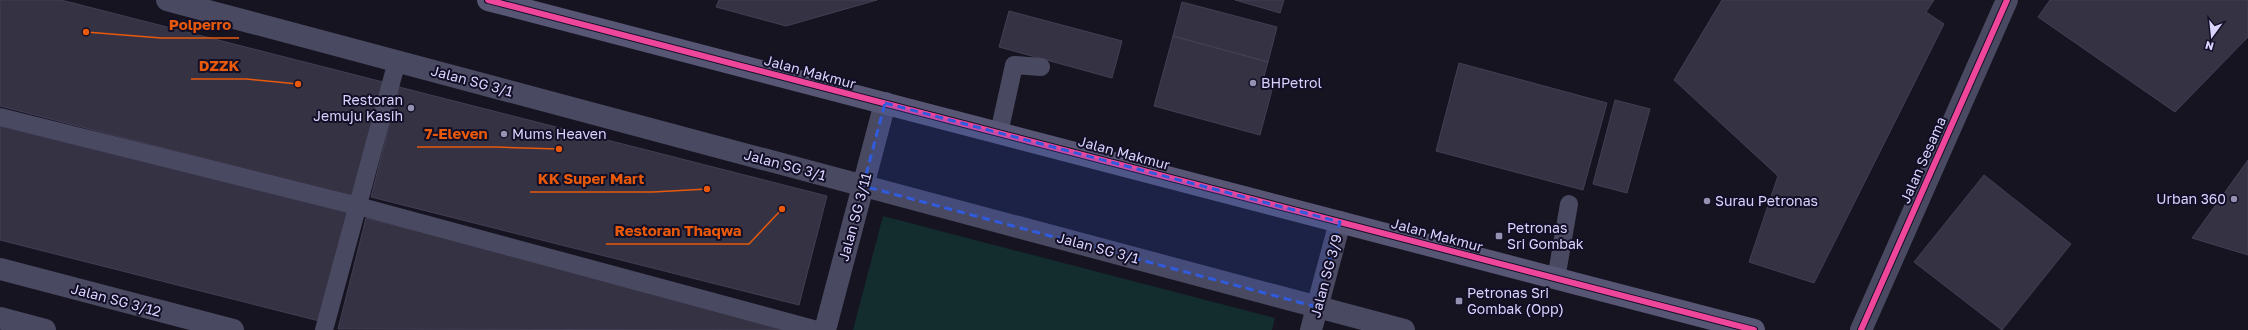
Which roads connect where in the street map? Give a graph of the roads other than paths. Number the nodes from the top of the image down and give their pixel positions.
1 (167, 0) edge
2 (488, 0) edge
3 (2007, 0) edge
4 (397, 61) junction
5 (1041, 67) dead end
6 (885, 103) junction
7 (0, 117) edge
8 (999, 133) junction
9 (864, 186) junction
10 (1569, 204) dead end
11 (358, 206) junction
12 (1340, 222) junction
13 (0, 269) edge
14 (1556, 279) junction
15 (1318, 307) junction
16 (0, 318) edge
17 (45, 330) edge
18 (233, 330) edge
19 (324, 330) edge
20 (817, 330) edge
21 (825, 330) edge
22 (1311, 330) edge
23 (1404, 330) edge
24 (1754, 330) edge
25 (1862, 330) edge

1 - 4 street, Jalan SG 3/1
2 - 6 street, Jalan Makmur
3 - 25 street, Jalan Sesama
4 - 9 street, Jalan SG 3/1
4 - 11 lane
5 - 8 lane
6 - 8 street, Jalan Makmur
6 - 9 street, Jalan SG 3/11
7 - 11 lane
8 - 12 street, Jalan Makmur
9 - 15 street, Jalan SG 3/1
9 - 21 street, Jalan SG 3/11
10 - 14 lane
11 - 19 lane
11 - 20 lane
12 - 14 street, Jalan Makmur
12 - 15 street, Jalan SG 3/9
13 - 18 street, Jalan SG 3/12
14 - 24 street, Jalan Makmur
15 - 22 street, Jalan SG 3/9
15 - 23 street, Jalan SG 3/1
16 - 17 street

